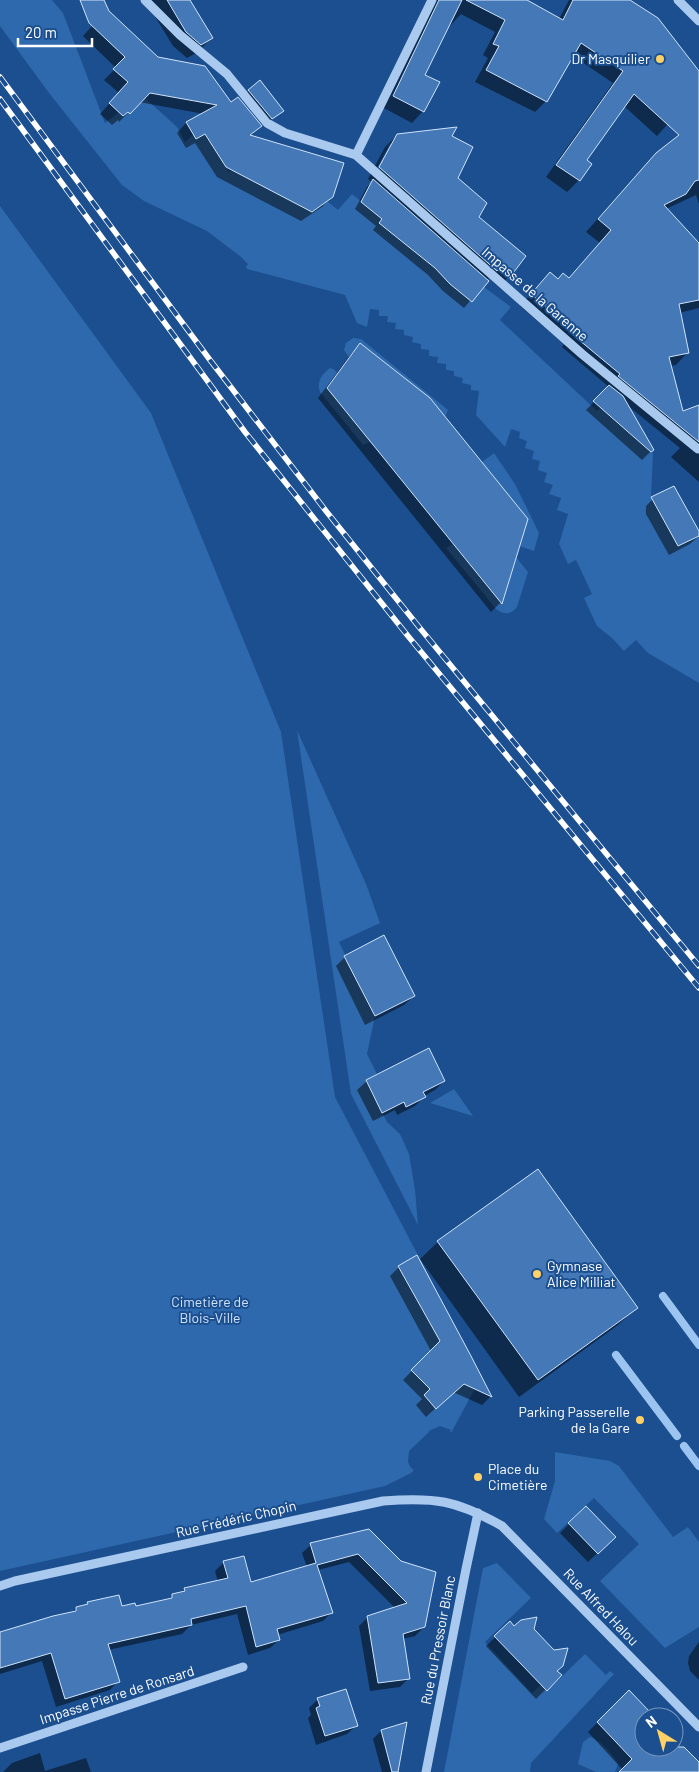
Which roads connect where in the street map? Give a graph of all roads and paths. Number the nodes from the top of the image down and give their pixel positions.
1 (145, 0) edge
2 (432, 0) edge
3 (678, 0) edge
4 (699, 21) edge
5 (356, 156) junction
6 (698, 449) edge
7 (478, 1513) junction
8 (0, 1586) edge
9 (243, 1668) dead end
10 (699, 1727) edge
11 (0, 1748) edge
12 (426, 1772) edge

1 - 5 street, Impasse de la Garenne
2 - 5 street
3 - 4 street
5 - 6 street, Impasse de la Garenne
7 - 8 street, Rue Frédéric Chopin
7 - 10 street, Rue Alfred Halou
7 - 12 street, Rue du Pressoir Blanc
9 - 11 street, Impasse Pierre de Ronsard

